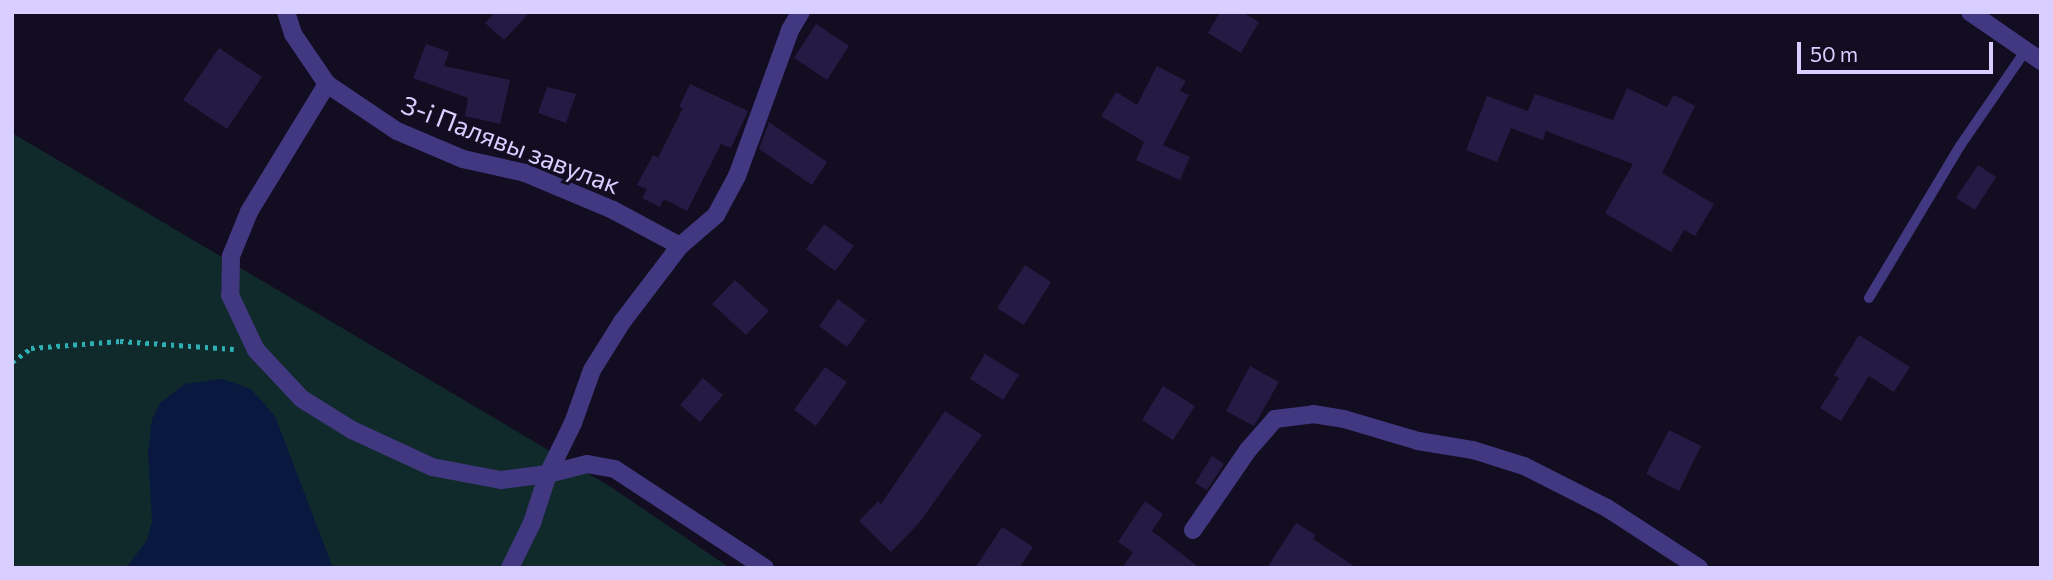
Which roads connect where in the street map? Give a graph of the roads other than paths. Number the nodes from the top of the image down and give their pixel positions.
1 (286, 12) edge
2 (801, 12) edge
3 (1970, 12) edge
4 (2026, 50) junction
5 (2041, 61) edge
6 (327, 84) junction
7 (680, 246) junction
8 (1869, 298) dead end
9 (548, 474) junction
10 (1193, 530) dead end
11 (510, 568) edge
12 (765, 568) edge
13 (1699, 568) edge

1 - 6 street, 3-і Палявы завулак
2 - 7 street
3 - 4 street
4 - 5 street
4 - 8 lane
6 - 7 street, 3-і Палявы завулак
6 - 9 street
7 - 9 street
9 - 11 street
9 - 12 street
10 - 13 street

